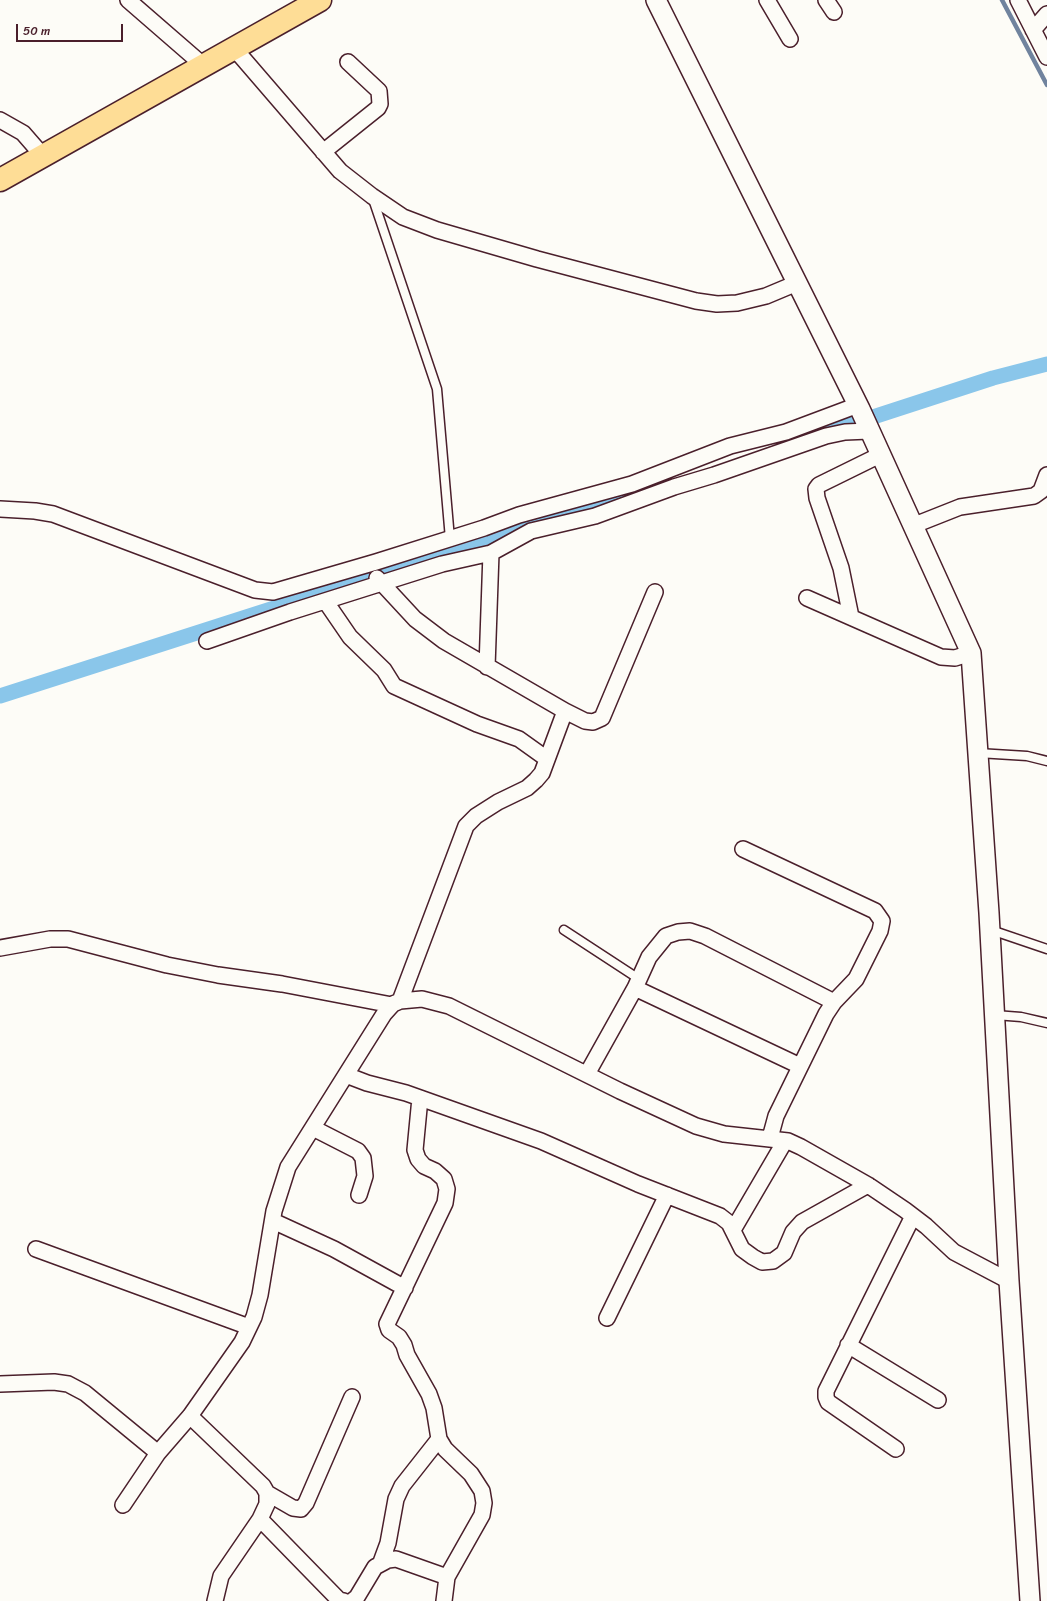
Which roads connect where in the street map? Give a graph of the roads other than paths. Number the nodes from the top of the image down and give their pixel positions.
1 (128, 0) edge
2 (320, 0) edge
3 (656, 0) edge
4 (767, 0) edge
5 (1018, 0) edge
6 (1047, 14) edge
7 (1033, 30) junction
8 (790, 39) dead end
9 (234, 48) junction
10 (1047, 57) edge
11 (348, 62) dead end
12 (204, 66) junction
13 (0, 120) edge
14 (323, 152) junction
15 (43, 156) junction
16 (0, 180) edge
17 (372, 196) junction
18 (797, 283) junction
19 (863, 417) junction
20 (880, 455) junction
21 (1047, 475) edge
22 (0, 509) edge
23 (912, 526) junction
24 (450, 539) junction
25 (491, 553) junction
26 (376, 575) junction
27 (655, 592) dead end
28 (807, 598) dead end
29 (326, 602) junction
30 (851, 617) junction
31 (207, 641) dead end
32 (971, 653) junction
33 (487, 667) junction
34 (565, 711) junction
35 (978, 753) junction
36 (547, 759) junction
37 (1047, 761) edge
38 (742, 849) dead end
39 (564, 930) dead end
40 (990, 930) junction
41 (0, 948) edge
42 (1047, 949) edge
43 (637, 983) junction
44 (834, 1002) junction
45 (396, 1003) junction
46 (995, 1015) junction
47 (1047, 1024) edge
48 (800, 1066) junction
49 (587, 1074) junction
50 (346, 1075) junction
51 (420, 1098) junction
52 (313, 1128) junction
53 (770, 1138) junction
54 (785, 1141) junction
55 (868, 1185) junction
56 (359, 1194) dead end
57 (667, 1196) junction
58 (913, 1216) junction
59 (273, 1221) junction
60 (733, 1230) junction
61 (36, 1249) dead end
62 (1009, 1281) junction
63 (405, 1288) junction
64 (607, 1318) dead end
65 (249, 1327) junction
66 (848, 1345) junction
67 (0, 1384) edge
68 (352, 1397) dead end
69 (938, 1400) dead end
70 (190, 1416) junction
71 (439, 1439) junction
72 (896, 1449) dead end
73 (158, 1453) junction
74 (267, 1493) junction
75 (123, 1505) dead end
76 (260, 1519) junction
77 (381, 1562) junction
78 (447, 1577) junction
79 (215, 1601) edge
80 (344, 1601) edge
81 (352, 1601) edge
82 (444, 1601) edge
83 (1030, 1601) edge

1 - 12 street
2 - 9 main road
3 - 18 street
4 - 8 street
5 - 7 street
6 - 7 street
7 - 10 street
9 - 12 main road
9 - 14 street
11 - 14 street
12 - 15 main road
13 - 15 street
14 - 17 street
15 - 16 main road
17 - 18 street
17 - 24 lane
18 - 19 street
19 - 20 street
19 - 24 street
19 - 25 street
20 - 23 street
20 - 30 street
21 - 23 street
22 - 26 street
23 - 32 street
24 - 26 street
25 - 26 street
25 - 33 street
26 - 29 street
26 - 33 street
27 - 34 street
28 - 30 street
29 - 31 street
29 - 36 street
30 - 32 street
32 - 35 street
33 - 34 street
34 - 36 street
35 - 37 lane
35 - 40 street
36 - 45 street
38 - 44 street
39 - 43 lane
40 - 42 lane
40 - 46 street
41 - 45 street
43 - 44 street
43 - 48 street
43 - 49 street
44 - 48 street
45 - 49 street
45 - 50 street
46 - 47 lane
46 - 62 street
48 - 53 street
49 - 53 street
50 - 51 street
50 - 52 street
51 - 57 street
51 - 63 street
52 - 56 street
52 - 59 street
53 - 54 street
54 - 55 street
54 - 60 street
55 - 58 street
55 - 60 street
57 - 60 street
57 - 64 street
58 - 62 street
58 - 66 street
59 - 63 street
59 - 65 street
61 - 65 street
62 - 83 street
63 - 71 street
65 - 70 street
66 - 69 street
66 - 72 street
67 - 73 street
68 - 74 street
70 - 73 street
70 - 74 street
71 - 77 street
71 - 78 street
73 - 75 street
74 - 76 street
76 - 79 street
76 - 80 street
77 - 78 street
77 - 81 street
78 - 82 street

